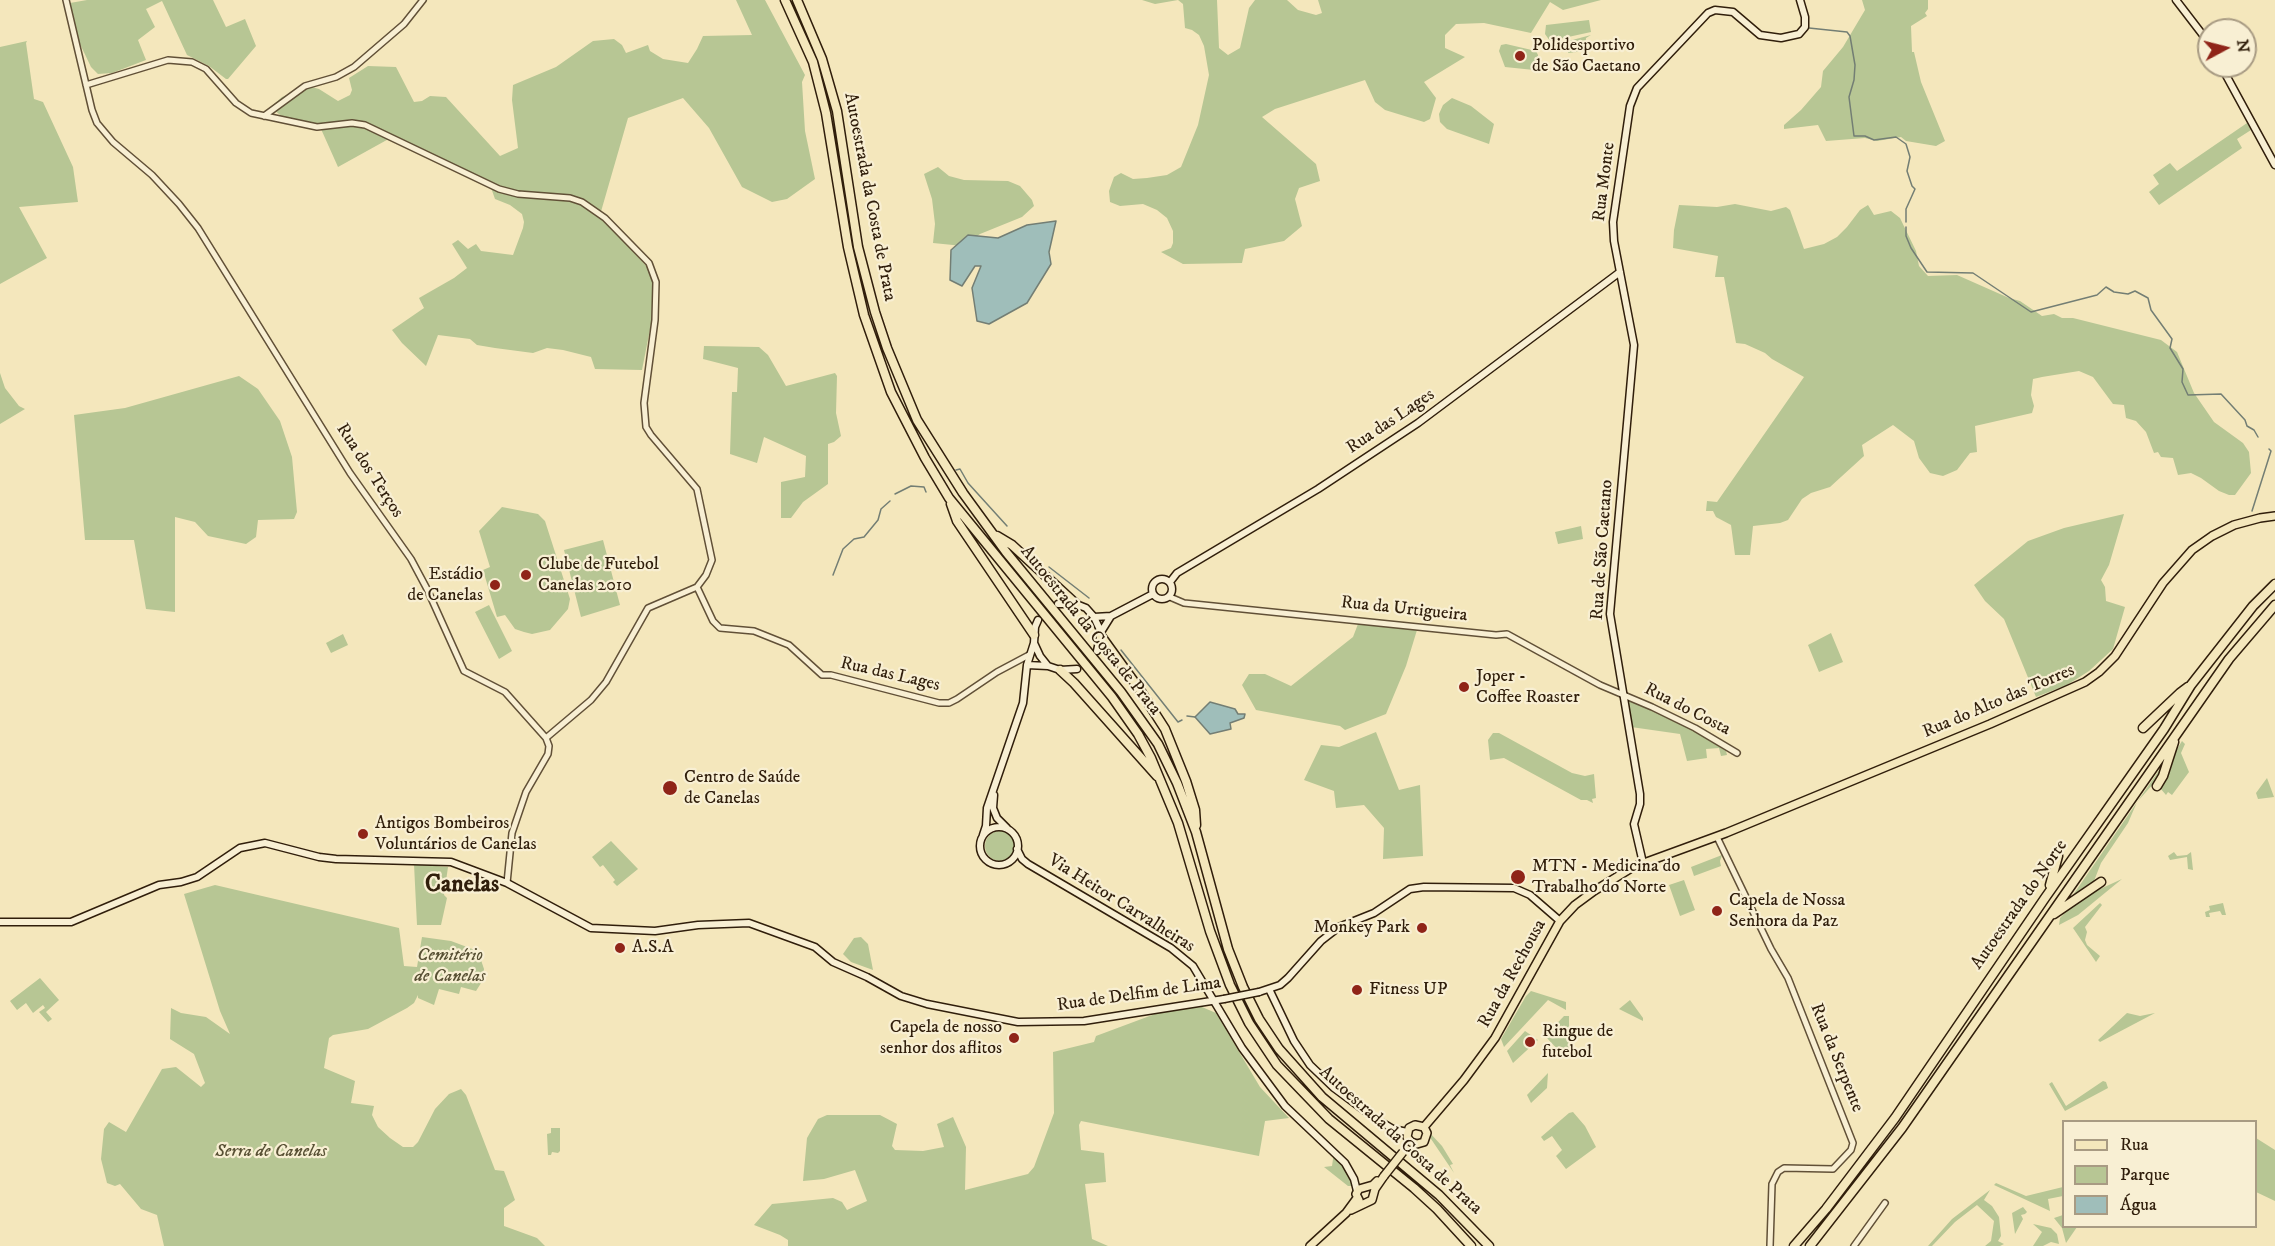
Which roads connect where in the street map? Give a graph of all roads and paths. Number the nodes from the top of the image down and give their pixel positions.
1 (66, 0) edge
2 (423, 0) edge
3 (785, 0) edge
4 (797, 0) edge
5 (1800, 0) edge
6 (2176, 0) edge
7 (2197, 27) edge
8 (2228, 78) edge
9 (86, 85) junction
10 (264, 116) junction
11 (2275, 165) edge
12 (1620, 272) junction
13 (949, 498) junction
14 (2275, 516) edge
15 (993, 534) junction
16 (1170, 582) junction
17 (2275, 584) edge
18 (697, 586) junction
19 (1153, 594) junction
20 (1170, 597) junction
21 (1058, 604) dead end
22 (1076, 604) junction
23 (2275, 604) edge
24 (1111, 616) junction
25 (1094, 617) junction
26 (1038, 620) dead end
27 (1101, 634) junction
28 (1034, 639) junction
29 (1097, 651) tunnel mouth
30 (1029, 655) junction
31 (1012, 664) junction
32 (1027, 665) junction
33 (1038, 665) junction
34 (1048, 666) junction
35 (1077, 669) tunnel mouth
36 (1060, 670) junction
37 (1027, 677) junction
38 (2191, 685) junction
39 (1622, 694) junction
40 (2144, 728) dead end
41 (2176, 735) junction
42 (546, 738) junction
43 (1737, 753) dead end
44 (1161, 781) junction
45 (2157, 786) dead end
46 (994, 791) junction
47 (1010, 830) junction
48 (1196, 832) junction
49 (983, 836) junction
50 (1717, 837) junction
51 (1017, 849) junction
52 (2058, 856) dead end
53 (1643, 863) junction
54 (1006, 864) junction
55 (1028, 864) junction
56 (2101, 882) dead end
57 (507, 883) junction
58 (2045, 898) junction
59 (2047, 920) junction
60 (1560, 921) junction
61 (0, 922) edge
62 (1269, 989) junction
63 (1214, 1001) junction
64 (1274, 1093) junction
65 (1424, 1127) junction
66 (1407, 1132) junction
67 (1411, 1142) junction
68 (1384, 1176) junction
69 (1366, 1186) junction
70 (1374, 1193) junction
71 (1357, 1195) junction
72 (1365, 1203) junction
73 (1885, 1203) dead end
74 (1346, 1213) junction
75 (1310, 1246) edge
76 (1471, 1246) edge
77 (1489, 1246) edge
78 (1770, 1246) edge
79 (1794, 1246) edge
80 (1810, 1246) edge
81 (1854, 1246) edge

1 - 9 street, Rua dos Terços
2 - 10 street
3 - 13 highway, Autoestrada da Costa de Prata
4 - 15 highway, Autoestrada da Costa de Prata
5 - 12 main road, Rua Monte
6 - 7 main road
8 - 11 main road
9 - 10 street
9 - 42 street, Rua dos Terços
10 - 18 street
12 - 16 main road, Rua das Lages
12 - 39 main road, Rua de São Caetano
13 - 28 highway
13 - 44 highway, Autoestrada da Costa de Prata
14 - 50 main road, Rua do Alto das Torres
15 - 22 highway
15 - 48 highway, Autoestrada da Costa de Prata
16 - 19 main road, Rua das Lages
16 - 20 main road
17 - 38 highway, Autoestrada do Norte
18 - 31 street, Rua das Lages
18 - 42 street
19 - 20 main road
19 - 24 main road, Rua das Lages
20 - 39 street, Rua da Urtigueira
21 - 22 main road
22 - 25 main road
23 - 41 highway, Autoestrada do Norte
24 - 25 main road, Rua das Lages
24 - 27 main road
25 - 27 main road
26 - 28 main road
27 - 29 main road
27 - 48 highway
28 - 30 main road
28 - 34 main road
30 - 31 street, Rua das Lages
30 - 32 main road
31 - 32 street
32 - 33 main road
32 - 37 main road, Via Heitor Carvalheiras
33 - 34 main road
33 - 37 main road
34 - 36 main road
35 - 36 main road
36 - 44 highway
37 - 46 main road, Via Heitor Carvalheiras
38 - 40 highway
38 - 58 highway, Autoestrada do Norte
39 - 43 street, Rua do Costa
39 - 53 main road, Rua de São Caetano
41 - 45 highway
41 - 59 highway, Autoestrada do Norte
42 - 57 street
44 - 76 highway, Autoestrada da Costa de Prata
46 - 47 main road, Via Heitor Carvalheiras
46 - 49 main road, Via Heitor Carvalheiras
47 - 49 main road
47 - 51 main road, Via Heitor Carvalheiras
48 - 77 highway, Autoestrada da Costa de Prata
49 - 54 main road, Via Heitor Carvalheiras
50 - 53 main road, Rua da Rechousa
50 - 78 street, Rua da Serpente
51 - 54 main road
51 - 55 main road, Via Heitor Carvalheiras
52 - 58 highway
53 - 60 main road, Rua da Rechousa
54 - 55 main road, Via Heitor Carvalheiras
55 - 63 main road, Via Heitor Carvalheiras
56 - 59 highway
57 - 61 main road, Rua de Delfim de Lima
57 - 63 main road, Rua de Delfim de Lima
58 - 79 highway, Autoestrada do Norte
59 - 80 highway, Autoestrada do Norte
60 - 62 main road, Rua de Delfim de Lima
60 - 65 main road, Rua da Rechousa
62 - 63 main road, Rua de Delfim de Lima, bridge
62 - 66 main road
63 - 64 main road, Via Heitor Carvalheiras
64 - 69 main road, Via Heitor Carvalheiras
64 - 71 main road, Via Heitor Carvalheiras
65 - 66 main road
65 - 67 main road
66 - 67 main road
67 - 68 main road, bridge
68 - 69 main road
68 - 70 main road
69 - 70 main road
69 - 71 main road
70 - 72 main road
71 - 72 main road
71 - 74 main road
72 - 74 main road
73 - 81 street
74 - 75 main road

